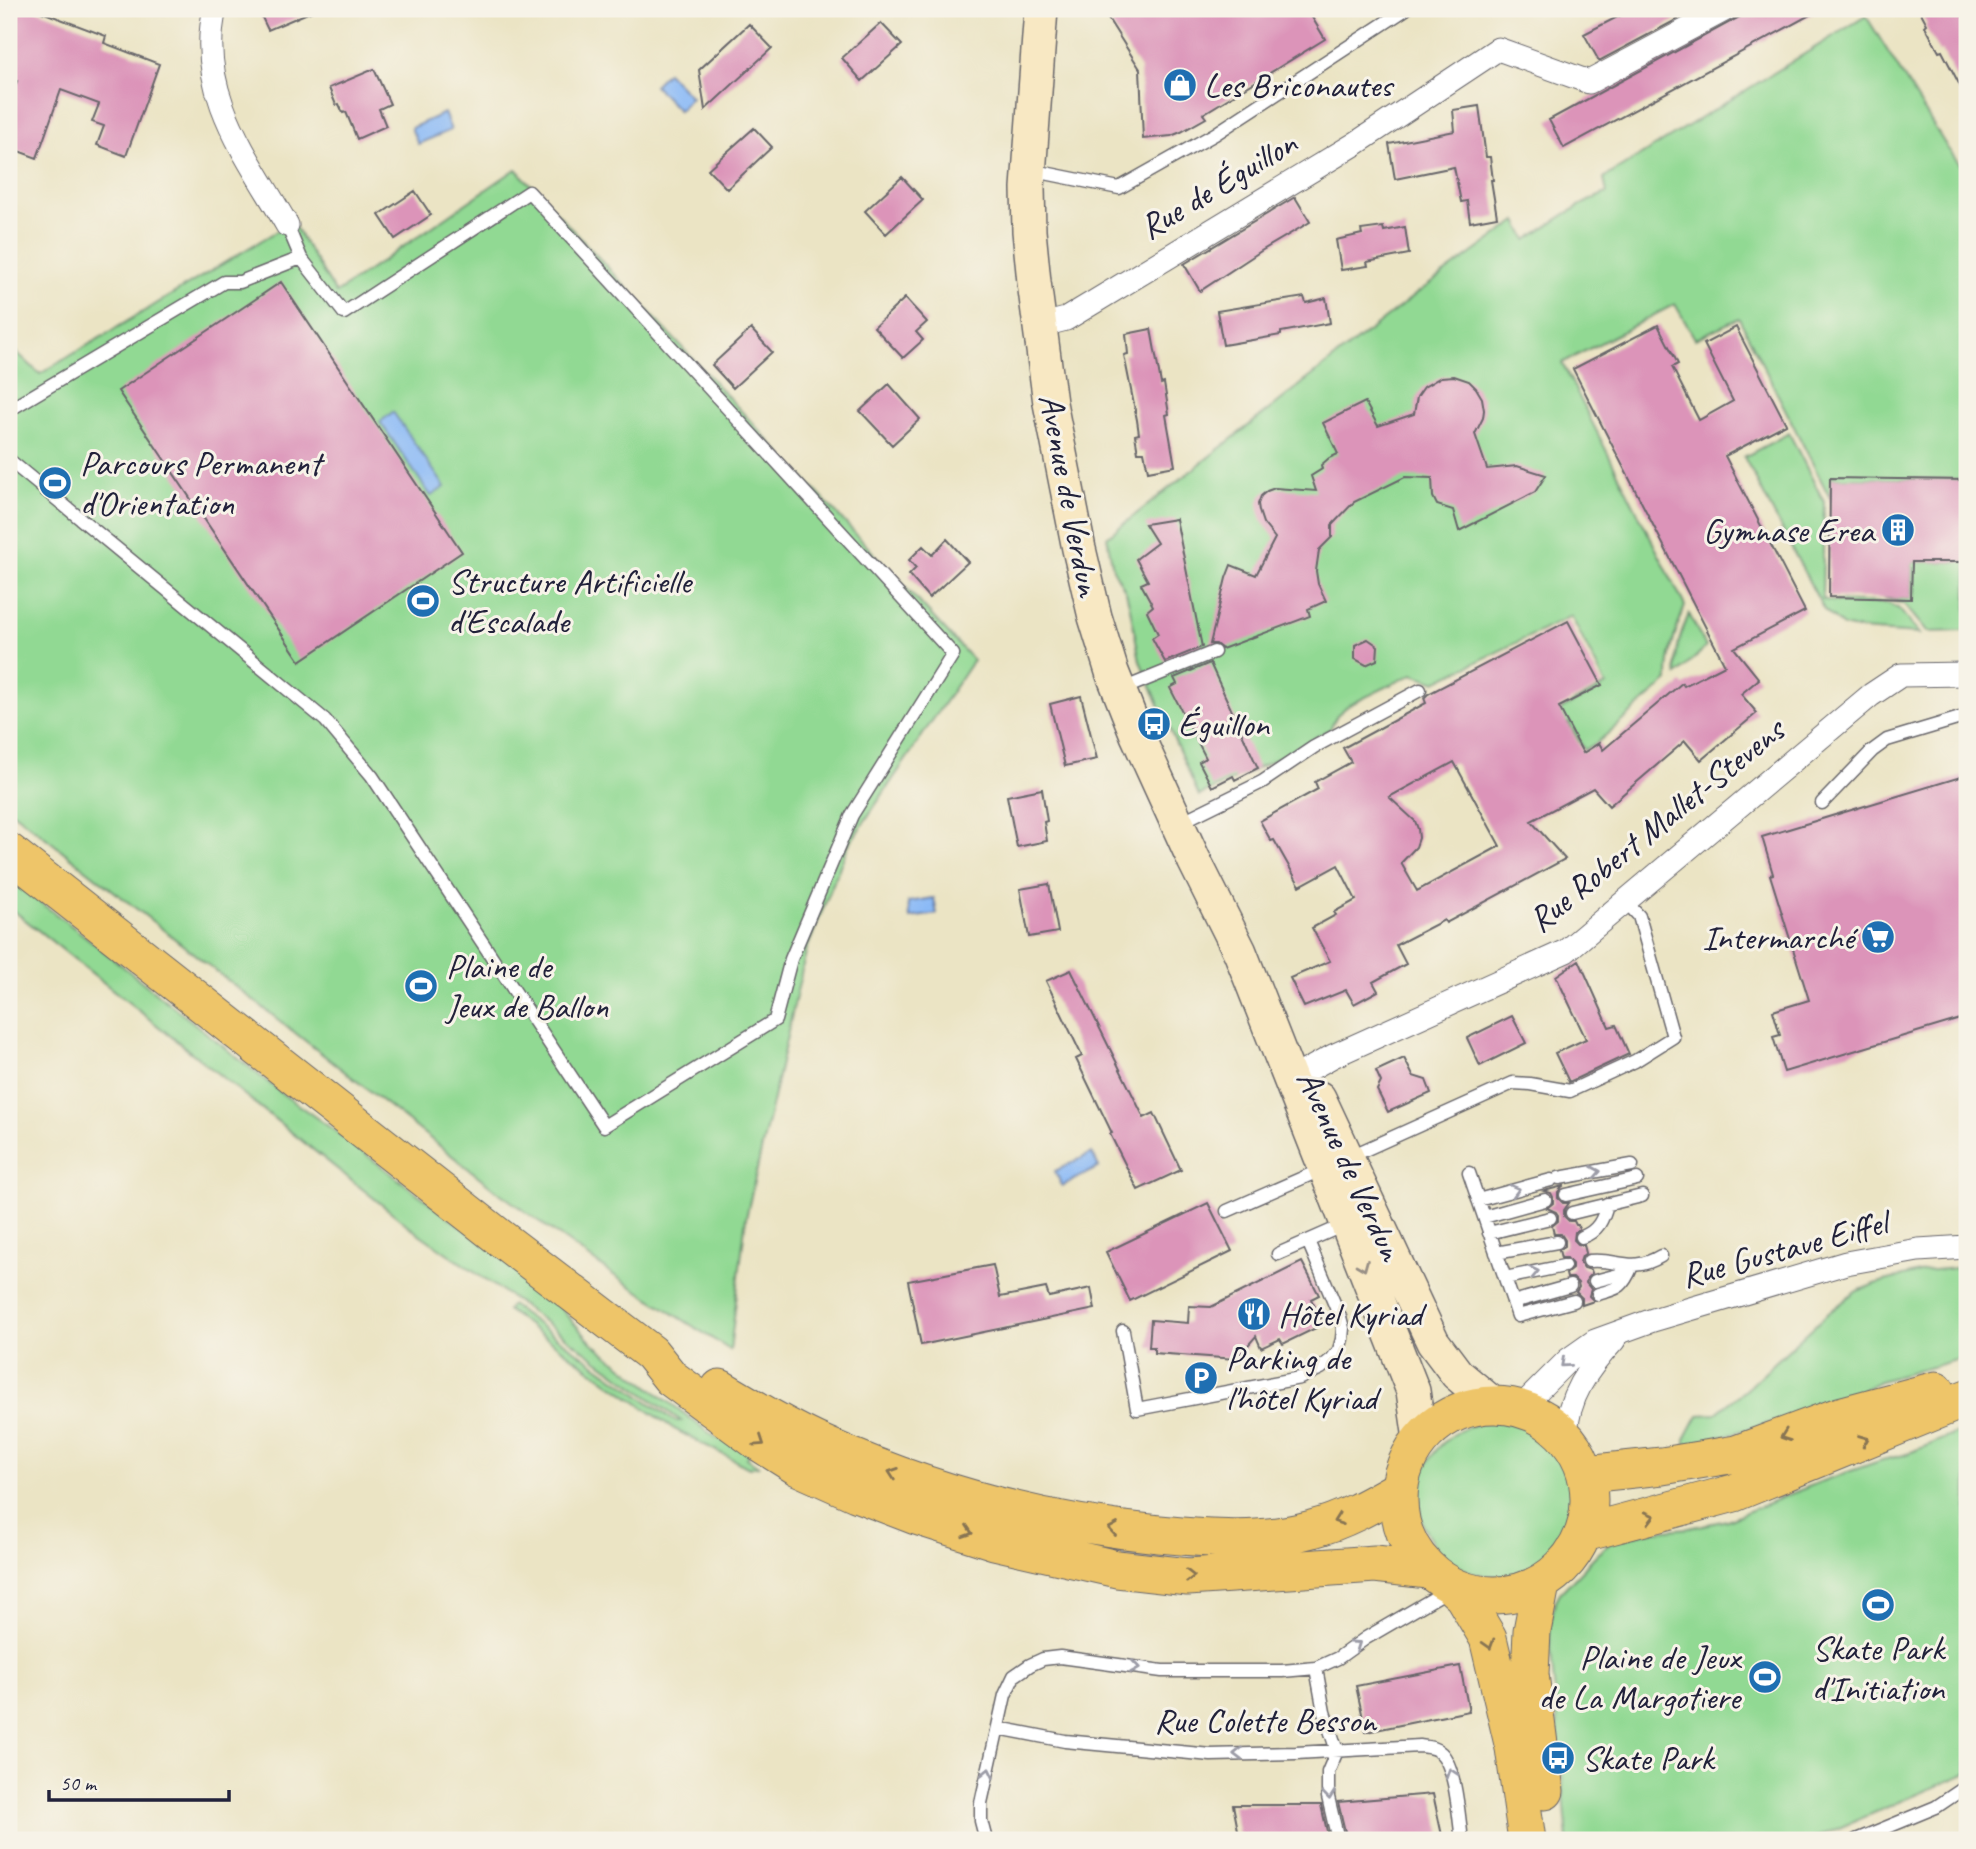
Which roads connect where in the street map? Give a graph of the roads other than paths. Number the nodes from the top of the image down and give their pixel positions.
1 (215, 9) edge
2 (1041, 9) edge
3 (1406, 9) edge
4 (1726, 9) edge
5 (1030, 170) junction
6 (286, 225) joint
7 (302, 258) junction
8 (1039, 327) junction
9 (9, 410) edge
10 (9, 460) edge
11 (1214, 652) dead end
12 (1967, 674) edge
13 (1119, 690) junction
14 (1420, 690) dead end
15 (1967, 716) edge
16 (1822, 803) dead end
17 (1178, 824) junction
18 (9, 852) edge
19 (1625, 901) junction
20 (1240, 952) junction
21 (1306, 1071) junction
22 (1336, 1163) junction
23 (1632, 1166) dead end
24 (1469, 1173) dead end
25 (1637, 1179) dead end
26 (1566, 1195) dead end
27 (1642, 1196) dead end
28 (1478, 1200) junction
29 (1545, 1200) dead end
30 (1607, 1204) junction
31 (1227, 1211) dead end
32 (1572, 1213) dead end
33 (1360, 1217) junction
34 (1484, 1217) junction
35 (1550, 1218) dead end
36 (1489, 1233) junction
37 (1582, 1237) dead end
38 (1308, 1241) junction
39 (1557, 1242) dead end
40 (1967, 1247) edge
41 (1496, 1253) junction
42 (1278, 1254) dead end
43 (1661, 1256) dead end
44 (1589, 1261) dead end
45 (1564, 1266) dead end
46 (1631, 1266) junction
47 (1505, 1278) junction
48 (1570, 1286) dead end
49 (1597, 1288) dead end
50 (1574, 1301) dead end
51 (1513, 1302) junction
52 (1122, 1331) dead end
53 (1620, 1332) junction
54 (650, 1353) junction
55 (1967, 1381) edge
56 (1967, 1398) edge
57 (1506, 1406) junction
58 (1566, 1436) junction
59 (1420, 1439) junction
60 (1586, 1474) junction
61 (1399, 1489) junction
62 (1584, 1533) junction
63 (1441, 1578) junction
64 (1541, 1584) junction
65 (1316, 1668) junction
66 (998, 1727) junction
67 (1336, 1751) junction
68 (1967, 1786) edge
69 (985, 1840) edge
70 (1338, 1840) edge
71 (1462, 1840) edge
72 (1527, 1840) edge
73 (1551, 1840) edge
74 (1856, 1840) edge

1 - 6 street
2 - 5 main road, Avenue de Verdun
3 - 5 lane
4 - 8 street, Rue de Éguillon
5 - 8 main road, Avenue de Verdun
6 - 7 lane
7 - 9 lane
7 - 10 lane
8 - 13 main road, Avenue de Verdun
11 - 13 lane
12 - 19 street, Rue Robert Mallet-Stevens
13 - 17 main road, Avenue de Verdun
14 - 17 lane
15 - 16 lane
17 - 20 main road, Avenue de Verdun
18 - 54 main road
19 - 21 street, Rue Robert Mallet-Stevens
19 - 22 lane
20 - 21 main road, Avenue de Verdun
20 - 22 main road, Avenue de Verdun
21 - 22 main road, Avenue de Verdun
22 - 31 lane
22 - 33 main road, Avenue de Verdun
28 -> 23 lane
24 - 28 lane
25 - 26 lane
27 - 30 lane
28 - 34 lane
29 - 34 lane
30 - 32 lane
30 - 37 lane
33 - 38 lane
33 - 57 main road, Avenue de Verdun
33 -> 59 main road, Avenue de Verdun
34 - 36 lane
35 - 36 lane
36 - 41 lane
38 - 42 lane
38 - 52 lane
39 - 41 lane
40 - 53 street, Rue Gustave Eiffel
41 - 47 lane
43 - 46 lane
44 - 46 lane
47 -> 45 lane
46 - 49 lane
47 - 51 lane
48 - 51 lane
50 - 51 lane
53 -> 57 street, Rue Gustave Eiffel
53 - 58 street, Rue Gustave Eiffel
61 -> 54 main road
54 -> 63 main road
55 -> 60 main road
62 -> 56 main road
57 - 58 main road
57 - 59 main road
58 - 60 main road
59 - 61 main road
60 - 62 main road
61 - 63 main road
62 - 64 main road
63 - 64 main road
65 -> 63 lane
63 -> 72 main road
64 - 73 main road
66 -> 65 lane
65 - 67 lane
67 -> 66 lane, Rue Colette Besson
69 -> 66 lane
67 -> 70 lane
71 -> 67 lane, Rue Colette Besson
68 - 74 lane

